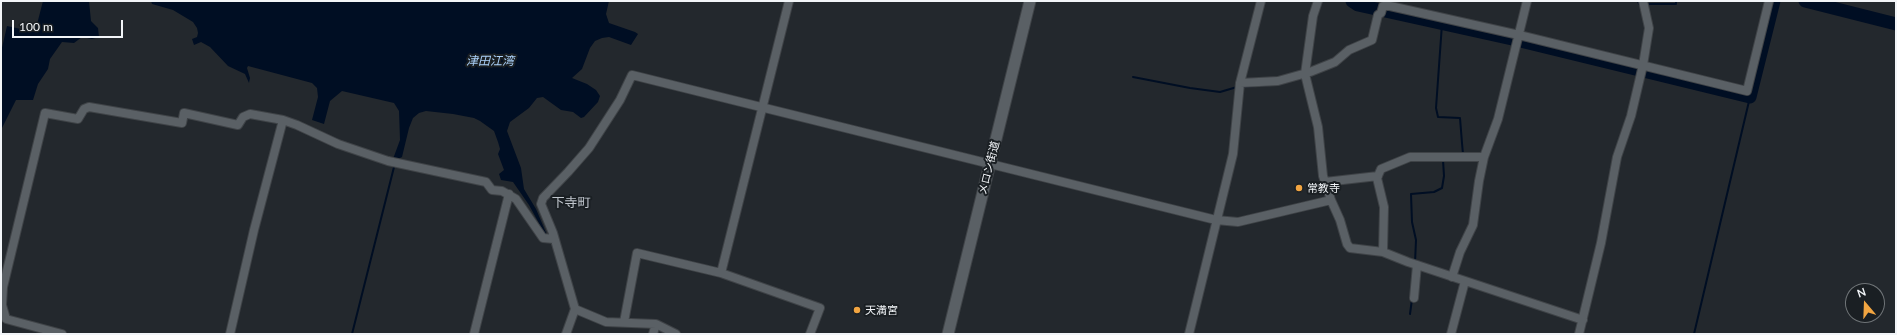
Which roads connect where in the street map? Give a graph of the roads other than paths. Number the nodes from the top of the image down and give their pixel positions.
1 (789, 1) edge
2 (1030, 1) edge
3 (1261, 1) edge
4 (1318, 1) edge
5 (1527, 1) edge
6 (1643, 1) edge
7 (1769, 1) edge
8 (1518, 39) junction
9 (1642, 69) junction
10 (1305, 74) junction
11 (1240, 83) junction
12 (763, 106) junction
13 (284, 120) junction
14 (1484, 157) junction
15 (990, 164) junction
16 (1378, 176) junction
17 (1325, 182) junction
18 (509, 194) junction
19 (1331, 200) junction
20 (1216, 220) junction
21 (554, 239) junction
22 (1383, 252) junction
23 (1417, 265) junction
24 (721, 273) junction
25 (1452, 277) junction
26 (1465, 281) junction
27 (1414, 298) dead end
28 (576, 309) junction
29 (1583, 320) junction
30 (624, 322) junction
31 (656, 324) junction
32 (62, 334) edge
33 (230, 334) edge
34 (474, 334) edge
35 (566, 334) edge
36 (653, 334) edge
37 (676, 334) edge
38 (810, 334) edge
39 (948, 334) edge
40 (1189, 334) edge
41 (1451, 334) edge
42 (1579, 334) edge

1 - 12 street
2 - 15 street, メロン街道
3 - 11 street
4 - 10 street
5 - 8 street
6 - 9 street
7 - 9 street
8 - 9 street
8 - 10 street
8 - 14 street
9 - 29 street
10 - 11 street
10 - 17 street
11 - 20 street
12 - 15 street
12 - 21 street
12 - 24 street
13 - 18 street
13 - 32 street
13 - 33 street
14 - 16 street
14 - 25 street
15 - 20 street
15 - 39 street, メロン街道
16 - 17 street
16 - 22 street
17 - 19 street
18 - 21 street
18 - 34 street
19 - 20 street
19 - 22 street
20 - 40 street
21 - 28 street
22 - 23 street
23 - 25 street
23 - 27 street
24 - 30 street
24 - 38 street
25 - 26 street
26 - 29 street
26 - 41 street
28 - 30 street
28 - 35 street
29 - 42 street
30 - 31 street
31 - 36 street
31 - 37 street

